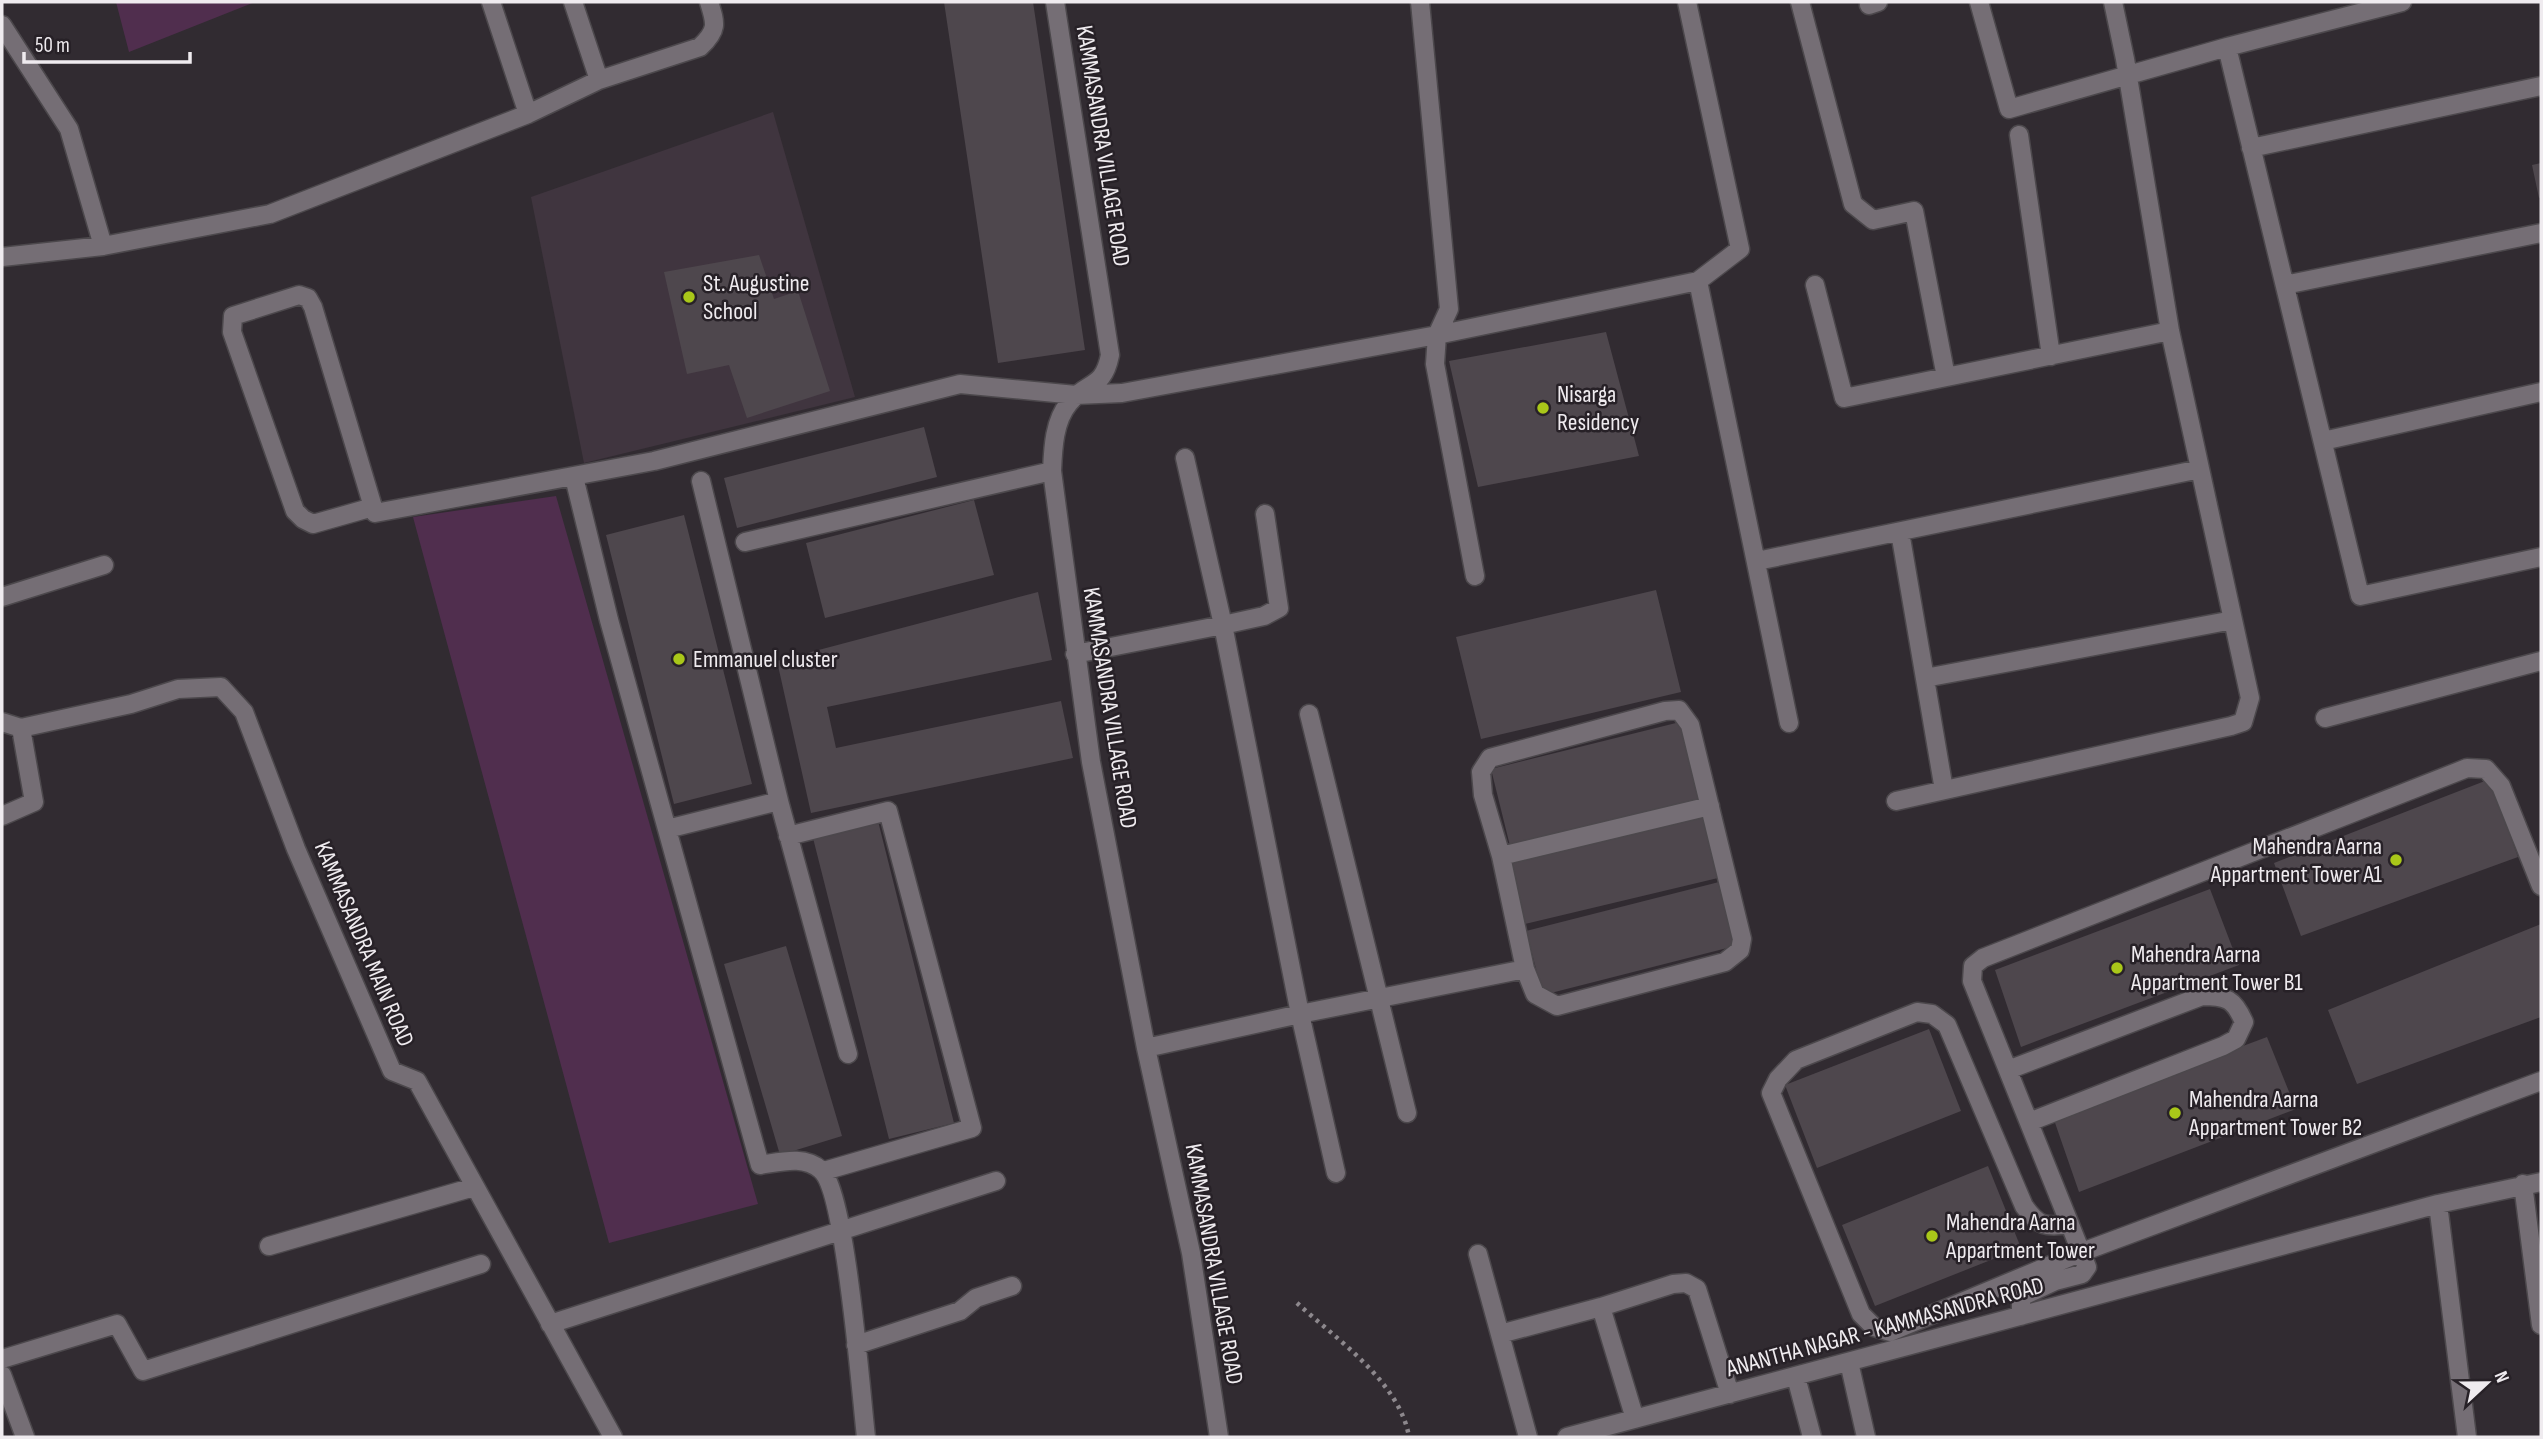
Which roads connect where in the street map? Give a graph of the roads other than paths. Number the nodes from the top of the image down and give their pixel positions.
1 (491, 2) edge
2 (573, 2) edge
3 (709, 2) edge
4 (1055, 2) edge
5 (1420, 2) edge
6 (1687, 2) edge
7 (1800, 2) edge
8 (1979, 2) edge
9 (2113, 2) edge
10 (2402, 2) edge
11 (2, 25) edge
12 (2227, 47) junction
13 (2128, 75) junction
14 (600, 80) junction
15 (2541, 86) edge
16 (527, 114) junction
17 (2019, 135) dead end
18 (2252, 148) junction
19 (2541, 233) edge
20 (103, 246) junction
21 (2, 257) edge
22 (1698, 281) junction
23 (1815, 285) dead end
24 (2285, 285) junction
25 (2169, 331) junction
26 (1437, 335) junction
27 (2051, 356) junction
28 (1946, 377) junction
29 (2541, 392) edge
30 (1076, 396) junction
31 (2323, 441) junction
32 (1185, 458) dead end
33 (2200, 469) junction
34 (1052, 471) junction
35 (574, 477) junction
36 (701, 481) dead end
37 (373, 507) junction
38 (1265, 514) dead end
39 (1900, 531) junction
40 (745, 542) dead end
41 (2541, 558) edge
42 (1757, 561) junction
43 (104, 565) dead end
44 (1475, 576) dead end
45 (2, 597) edge
46 (2233, 620) junction
47 (1223, 625) junction
48 (1075, 653) junction
49 (2541, 661) edge
50 (1925, 678) junction
51 (1309, 713) dead end
52 (2325, 718) dead end
53 (2, 722) edge
54 (1789, 723) dead end
55 (21, 728) junction
56 (1944, 790) junction
57 (1896, 801) dead end
58 (779, 802) junction
59 (1710, 806) junction
60 (2, 816) edge
61 (667, 829) junction
62 (788, 836) junction
63 (1501, 856) junction
64 (2541, 886) edge
65 (1525, 969) junction
66 (1379, 998) junction
67 (1300, 1014) junction
68 (1146, 1048) junction
69 (848, 1054) dead end
70 (2008, 1070) junction
71 (2541, 1081) edge
72 (1407, 1112) dead end
73 (2029, 1122) junction
74 (824, 1171) junction
75 (1336, 1173) dead end
76 (996, 1181) dead end
77 (2532, 1183) edge
78 (474, 1187) junction
79 (2438, 1204) junction
80 (2070, 1224) junction
81 (843, 1229) junction
82 (269, 1246) dead end
83 (2082, 1252) junction
84 (1478, 1254) dead end
85 (481, 1264) dead end
86 (1012, 1286) dead end
87 (1601, 1307) junction
88 (2021, 1316) junction
89 (550, 1324) junction
90 (2541, 1325) edge
91 (1500, 1335) junction
92 (856, 1345) junction
93 (2, 1359) edge
94 (1849, 1362) junction
95 (2, 1375) edge
96 (1796, 1377) junction
97 (1730, 1394) junction
98 (1635, 1419) junction
99 (25, 1437) edge
100 (613, 1437) edge
101 (866, 1437) edge
102 (1219, 1437) edge
103 (1528, 1437) edge
104 (1567, 1437) edge
105 (1812, 1437) edge
106 (1866, 1437) edge
107 (2467, 1437) edge

1 - 16 street
2 - 14 street
3 - 14 street
4 - 30 street, KAMMASANDRA VILLAGE ROAD
5 - 26 street
6 - 22 street
7 - 28 street
8 - 13 street
9 - 13 street
10 - 12 street
11 - 20 street
12 - 13 street
12 - 18 street
13 - 25 street
14 - 16 street
15 - 18 street
16 - 20 street
17 - 27 street
18 - 24 street
19 - 24 street
20 - 21 street
22 - 26 street
22 - 42 street
23 - 28 street
24 - 31 street
25 - 27 street
25 - 33 street
26 - 30 street
26 - 44 street
27 - 28 street
29 - 31 street
30 - 34 street, KAMMASANDRA VILLAGE ROAD
30 - 35 street
31 - 41 street
32 - 47 street
33 - 39 street
33 - 46 street
34 - 40 street
34 - 48 street, KAMMASANDRA VILLAGE ROAD
35 - 37 street
35 - 61 street
36 - 58 street
37 - 37 street
38 - 47 street
39 - 42 street
39 - 50 street
42 - 54 street
43 - 45 street
46 - 50 street
46 - 56 street
47 - 48 street
47 - 67 street
48 - 68 street, KAMMASANDRA VILLAGE ROAD
49 - 52 street
50 - 56 street
51 - 66 street
53 - 55 street, KAMMASANDRA MAIN ROAD
55 - 60 street
55 - 78 street, KAMMASANDRA MAIN ROAD
56 - 57 street
58 - 61 street
58 - 62 street
59 - 63 street
59 - 63 street
59 - 65 street
61 - 74 street
62 - 69 street
62 - 74 street
63 - 65 street
64 - 70 street
65 - 66 street
66 - 67 street
66 - 72 street
67 - 68 street
67 - 75 street
68 - 102 street, KAMMASANDRA VILLAGE ROAD
70 - 73 street
70 - 73 street
71 - 83 street
73 - 80 street
74 - 81 street
76 - 81 street
77 - 79 street, ANANTHA NAGAR - KAMMASANDRA ROAD
77 - 90 street
78 - 82 street
78 - 89 street, KAMMASANDRA MAIN ROAD
79 - 88 street, ANANTHA NAGAR - KAMMASANDRA ROAD
79 - 107 street
80 - 83 street
80 - 83 street
81 - 89 street
81 - 92 street
83 - 88 street
84 - 91 street
85 - 93 street
86 - 92 street
87 - 91 street
87 - 97 street
87 - 98 street
88 - 94 street, ANANTHA NAGAR - KAMMASANDRA ROAD
89 - 100 street, KAMMASANDRA MAIN ROAD
91 - 103 street
92 - 101 street
94 - 96 street, ANANTHA NAGAR - KAMMASANDRA ROAD
94 - 106 street
95 - 99 street
96 - 97 street, ANANTHA NAGAR - KAMMASANDRA ROAD
96 - 105 street
97 - 98 street, ANANTHA NAGAR - KAMMASANDRA ROAD
98 - 104 street, ANANTHA NAGAR - KAMMASANDRA ROAD

